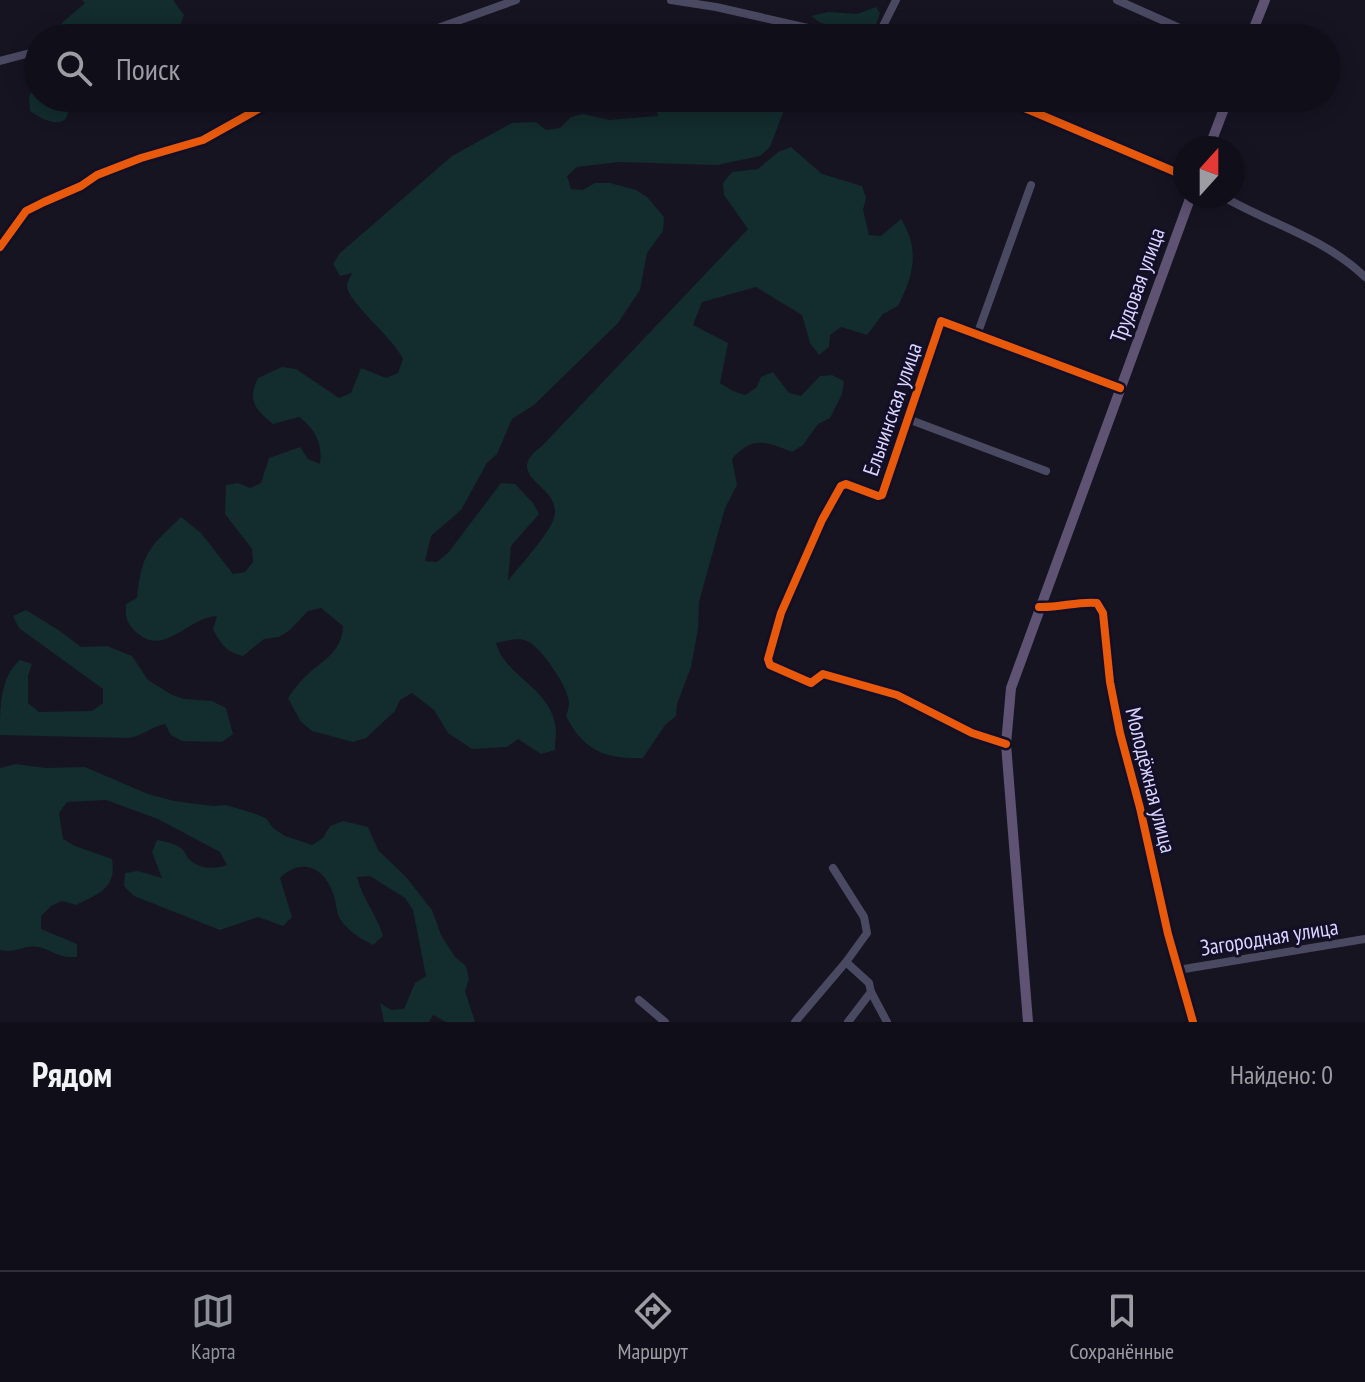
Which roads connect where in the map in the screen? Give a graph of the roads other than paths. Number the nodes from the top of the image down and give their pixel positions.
1 (516, 0) edge
2 (671, 0) edge
3 (896, 0) edge
4 (1117, 0) edge
5 (1265, 0) edge
6 (449, 24) edge
7 (791, 24) edge
8 (884, 24) edge
9 (1171, 24) edge
10 (1256, 24) edge
11 (24, 55) edge
12 (0, 61) edge
13 (253, 112) edge
14 (1034, 112) edge
15 (1223, 112) edge
16 (1214, 136) edge
17 (1173, 171) edge
18 (1031, 185) dead end
19 (1245, 207) edge
20 (1187, 208) edge
21 (0, 247) edge
22 (1365, 277) edge
23 (977, 335) junction
24 (1120, 388) junction
25 (908, 419) junction
26 (1046, 471) dead end
27 (1039, 607) junction
28 (1006, 744) junction
29 (833, 868) dead end
30 (1365, 939) edge
31 (848, 960) junction
32 (1178, 970) junction
33 (872, 995) junction
34 (639, 1000) dead end
35 (665, 1022) edge
36 (795, 1022) edge
37 (848, 1022) edge
38 (887, 1022) edge
39 (1028, 1022) edge
40 (1193, 1022) edge

1 - 6 street
2 - 7 street
3 - 8 street
4 - 9 street
5 - 10 main road
11 - 12 street
13 - 21 street
14 - 17 street
15 - 16 main road
18 - 23 street
19 - 22 street
20 - 24 main road, Трудовая улица
23 - 24 street, Ельнинская улица
23 - 25 street, Ельнинская улица
24 - 27 main road, Трудовая улица
25 - 26 street, Ельнинская улица
25 - 28 street, Ельнинская улица
27 - 28 main road
27 - 32 street, Молодёжная улица
28 - 39 main road
29 - 31 street
30 - 32 street, Загородная улица
31 - 33 street
31 - 36 street
32 - 40 street, Молодёжная улица
33 - 37 street
33 - 38 street
34 - 35 street

